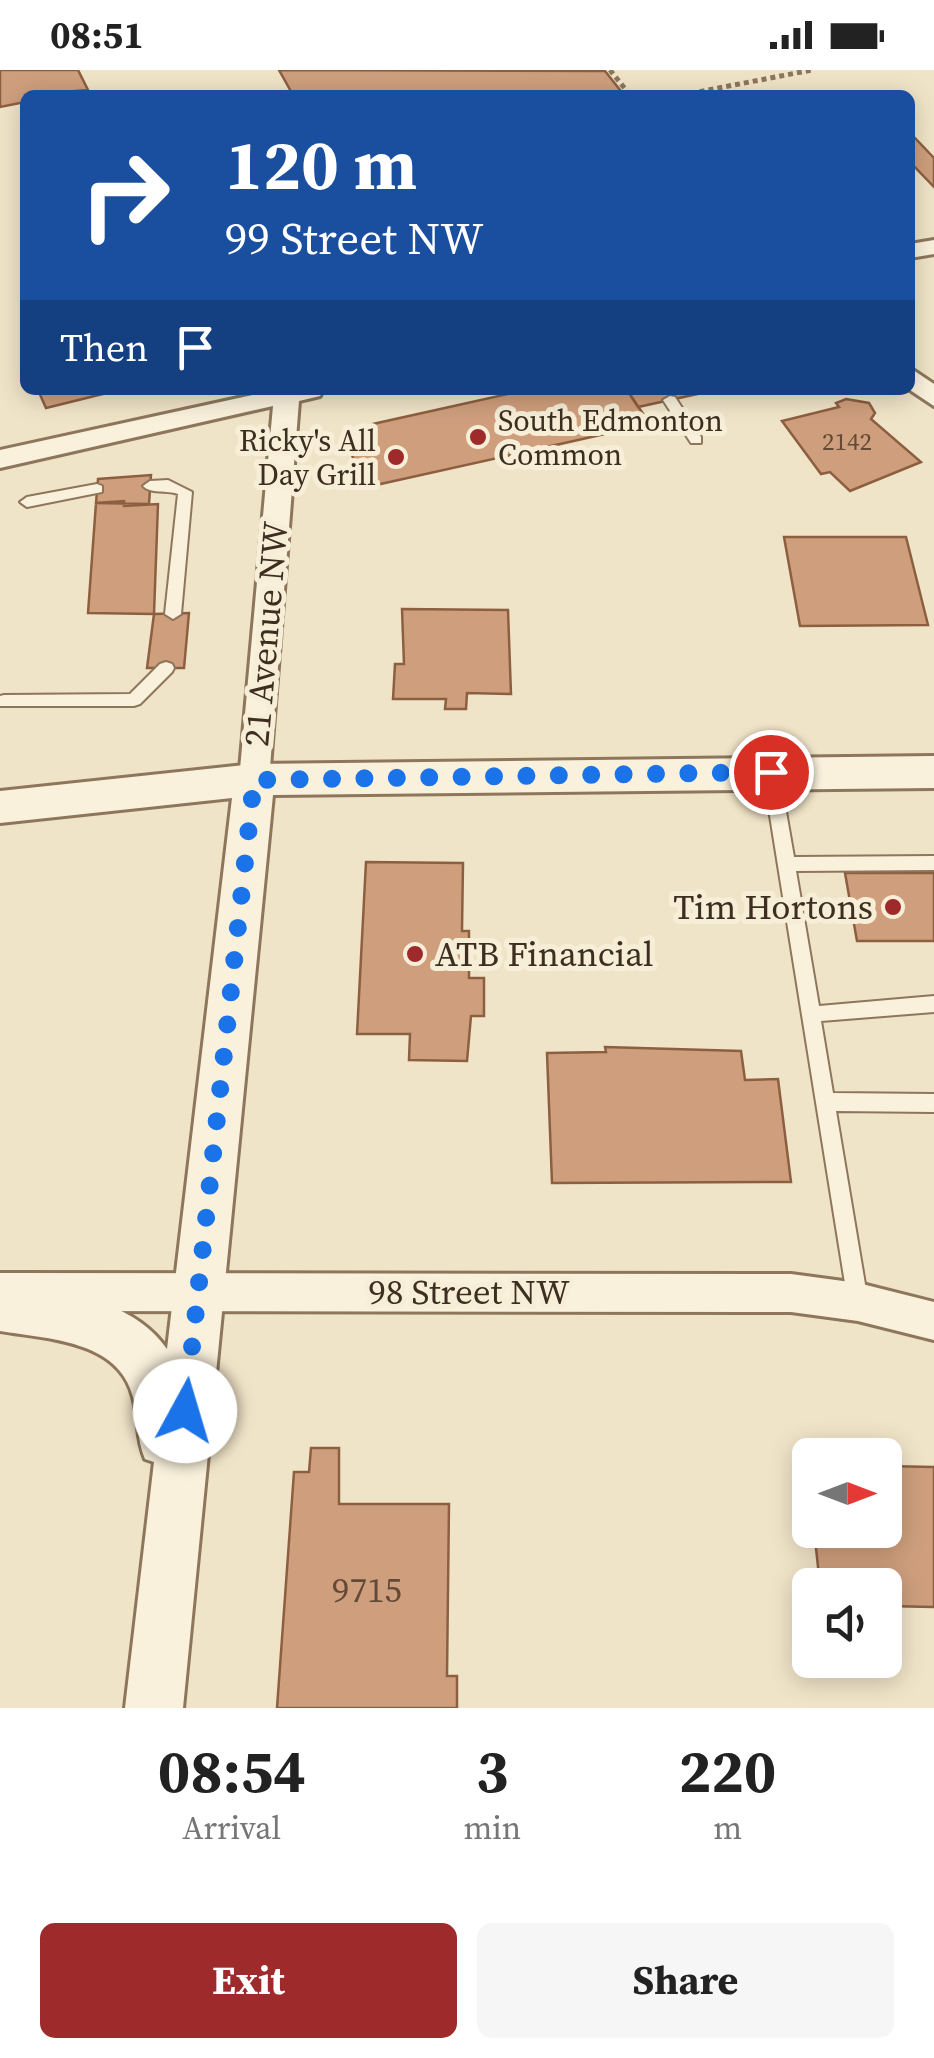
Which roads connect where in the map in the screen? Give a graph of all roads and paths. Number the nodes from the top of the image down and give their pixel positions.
1 (610, 70) edge
2 (812, 70) edge
3 (626, 90) edge
4 (708, 90) edge
5 (915, 381) edge
6 (290, 395) edge
7 (299, 395) edge
8 (934, 398) edge
9 (670, 400) dead end
10 (696, 440) dead end
11 (0, 459) edge
12 (150, 486) dead end
13 (97, 489) dead end
14 (27, 502) dead end
15 (172, 614) dead end
16 (166, 668) dead end
17 (4, 701) dead end
18 (771, 772) junction
19 (934, 772) edge
20 (254, 780) junction
21 (0, 807) edge
22 (934, 863) edge
23 (788, 864) junction
24 (934, 1004) edge
25 (813, 1014) junction
26 (826, 1102) junction
27 (934, 1103) edge
28 (0, 1292) edge
29 (197, 1292) junction
30 (858, 1302) junction
31 (0, 1306) edge
32 (934, 1321) edge
33 (164, 1610) junction
34 (154, 1708) edge

1 - 3 path
2 - 4 path
5 - 8 street
6 - 11 street
7 - 20 street, 21 Avenue NW
9 - 10 lane
12 - 15 lane
13 - 14 lane
16 - 17 lane
18 - 19 street
18 - 20 street
18 - 23 lane
20 - 21 street
20 - 29 street, 21 Avenue NW
22 - 23 lane
23 - 25 lane
24 - 25 lane
25 - 26 lane
26 - 27 lane
26 - 30 lane
28 - 29 street, 98 Street NW
29 - 30 street, 98 Street NW
29 - 33 street, 21 Avenue NW
30 - 32 street, 98 Street NW
31 - 33 street
33 - 34 street, 21 Avenue NW

